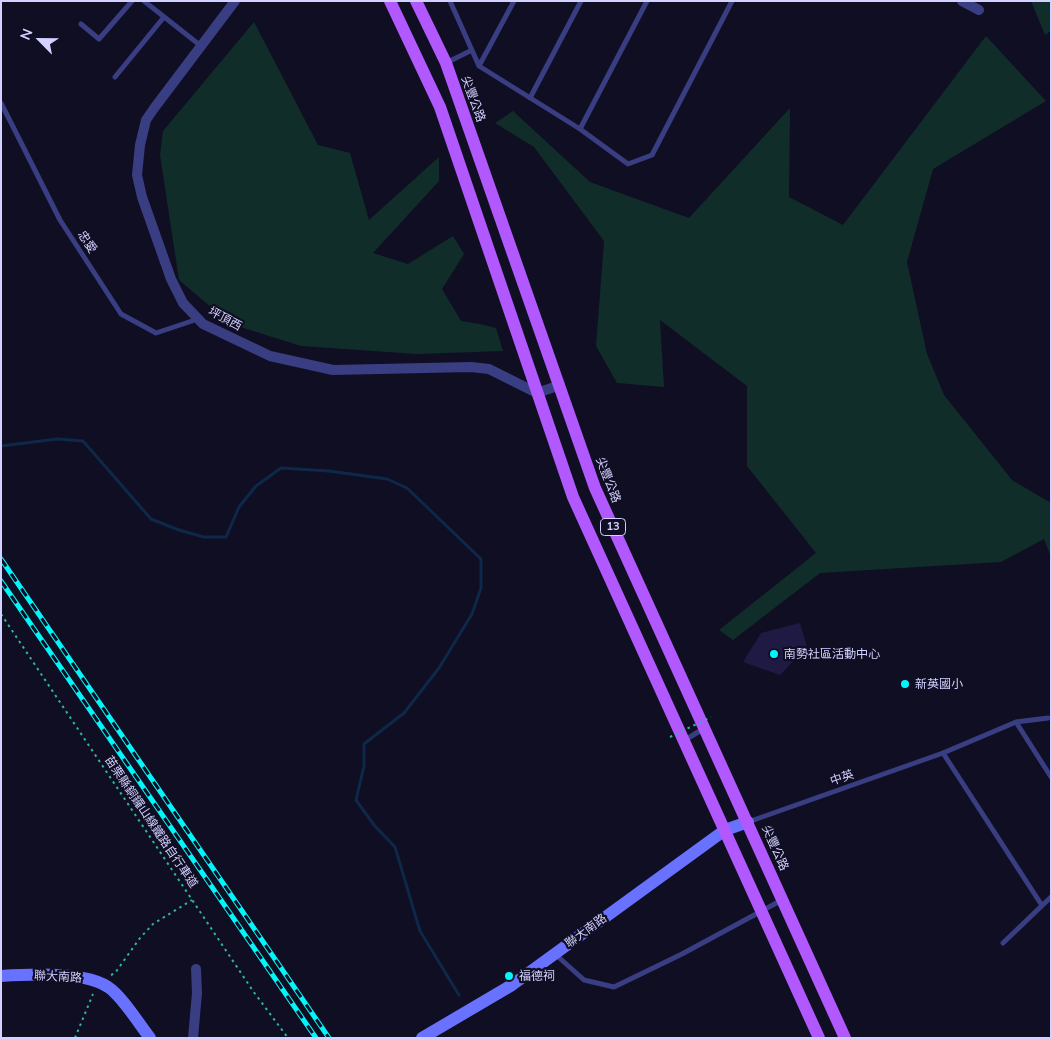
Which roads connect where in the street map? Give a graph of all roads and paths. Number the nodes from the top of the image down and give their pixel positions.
1 (132, 1) edge
2 (144, 1) edge
3 (235, 1) edge
4 (390, 1) edge
5 (416, 1) edge
6 (450, 1) edge
7 (514, 1) edge
8 (580, 1) edge
9 (646, 1) edge
10 (732, 1) edge
11 (962, 1) edge
12 (979, 10) dead end
13 (164, 18) junction
14 (81, 24) dead end
15 (201, 46) junction
16 (472, 50) junction
17 (446, 63) junction
18 (479, 66) junction
19 (115, 77) dead end
20 (530, 98) junction
21 (1, 103) edge
22 (580, 130) junction
23 (198, 319) junction
24 (560, 384) junction
25 (537, 393) junction
26 (1, 614) edge
27 (1048, 718) dead end
28 (708, 722) junction
29 (1016, 722) junction
30 (670, 737) dead end
31 (684, 740) junction
32 (943, 753) junction
33 (1051, 777) edge
34 (748, 822) junction
35 (725, 830) junction
36 (1051, 897) edge
37 (192, 900) junction
38 (783, 900) junction
39 (1041, 904) junction
40 (762, 912) junction
41 (1003, 943) dead end
42 (554, 954) junction
43 (196, 969) dead end
44 (1, 976) edge
45 (98, 982) junction
46 (75, 1038) edge
47 (150, 1038) edge
48 (193, 1038) edge
49 (288, 1038) edge
50 (422, 1038) edge
51 (819, 1038) edge
52 (846, 1038) edge

1 - 14 lane
2 - 13 lane
3 - 15 street, 坪頂西
4 - 25 main road, 13
5 - 17 main road, 尖豐公路 / 13
6 - 16 lane
7 - 18 lane
8 - 20 lane
9 - 22 lane
10 - 22 lane
11 - 12 street
13 - 15 lane
13 - 19 lane
15 - 23 street, 坪頂西
16 - 17 lane
16 - 18 lane
17 - 24 main road, 尖豐公路 / 13
18 - 20 lane
20 - 22 lane
21 - 23 lane, 忠愛
23 - 25 street, 坪頂西
24 - 25 street
24 - 28 main road, 尖豐公路 / 13
25 - 31 main road, 13
26 - 37 path, 苗栗縣銅鑼山線鐵路自行車道
27 - 29 lane, 中英
28 - 30 path, bridge
28 - 31 lane
28 - 34 main road, 尖豐公路 / 13
29 - 32 lane, 中英
29 - 33 lane
31 - 35 main road, 13
32 - 34 lane, 中英
32 - 39 lane
34 - 35 street, 聯大南路
34 - 38 main road, 尖豐公路 / 13
35 - 40 main road, 13
35 - 42 street, 聯大南路
36 - 39 lane
37 - 45 path
37 - 49 path, 苗栗縣銅鑼山線鐵路自行車道
38 - 40 lane
38 - 52 main road, 尖豐公路 / 13
39 - 41 lane
40 - 42 lane
40 - 51 main road, 13
42 - 50 street, 聯大南路
43 - 48 street
44 - 45 street, 聯大南路
45 - 46 path
45 - 47 street, 聯大南路

